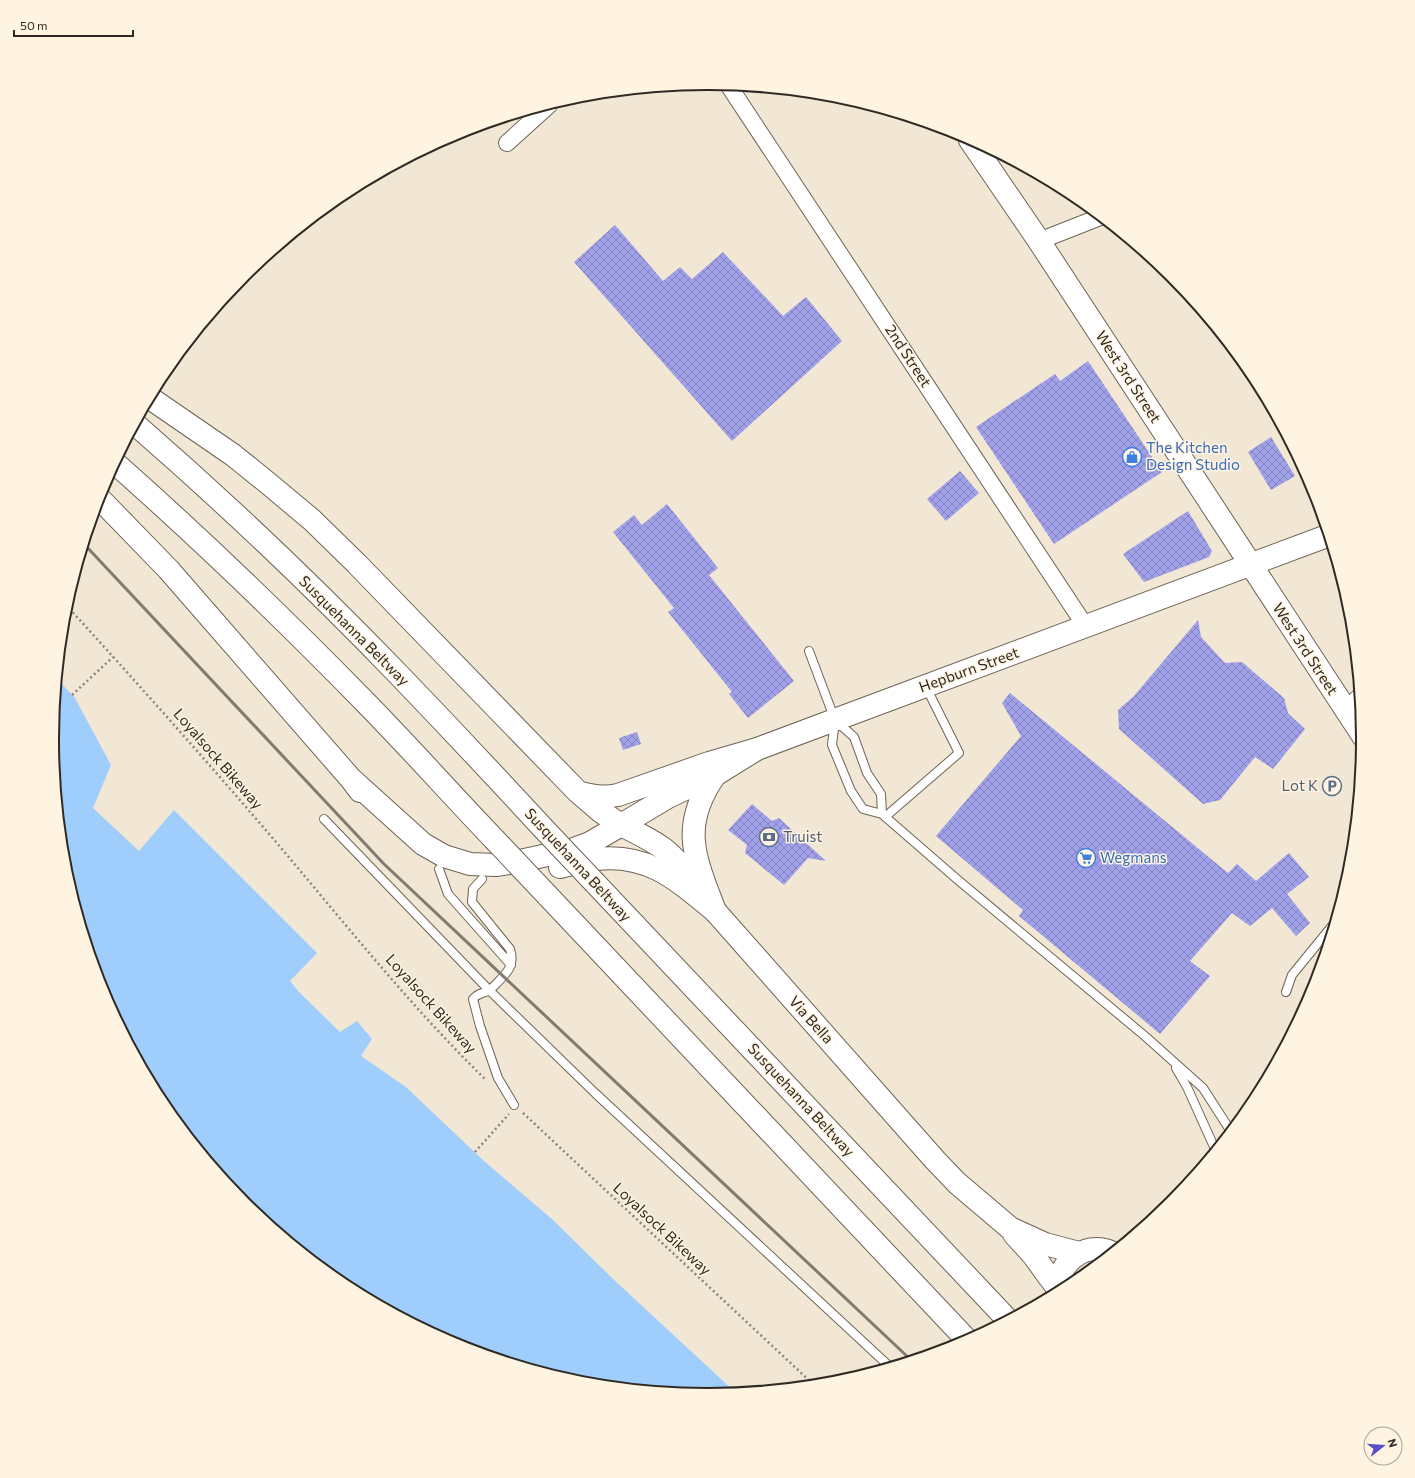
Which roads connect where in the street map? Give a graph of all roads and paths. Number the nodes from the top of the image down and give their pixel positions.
1 (732, 91) edge
2 (540, 113) edge
3 (507, 143) dead end
4 (976, 149) edge
5 (1095, 220) edge
6 (1039, 241) junction
7 (154, 401) edge
8 (139, 428) edge
9 (119, 467) edge
10 (104, 503) edge
11 (1324, 538) edge
12 (1250, 565) junction
13 (71, 611) edge
14 (1086, 626) junction
15 (809, 651) dead end
16 (113, 657) junction
17 (926, 686) junction
18 (72, 695) dead end
19 (1352, 704) edge
20 (1355, 714) edge
21 (835, 720) junction
22 (757, 749) junction
23 (715, 775) junction
24 (351, 779) junction
25 (578, 792) junction
26 (884, 816) junction
27 (324, 819) dead end
28 (620, 825) junction
29 (439, 869) junction
30 (482, 879) junction
31 (715, 911) junction
32 (1326, 933) edge
33 (511, 965) junction
34 (489, 990) junction
35 (1286, 992) dead end
36 (1168, 1058) junction
37 (486, 1080) dead end
38 (514, 1105) junction
39 (1228, 1126) edge
40 (1213, 1145) edge
41 (475, 1152) dead end
42 (1000, 1220) junction
43 (1105, 1251) edge
44 (1079, 1253) junction
45 (1057, 1285) edge
46 (1055, 1286) edge
47 (1004, 1316) edge
48 (962, 1335) edge
49 (885, 1362) edge
50 (809, 1379) edge

1 - 14 street, 2nd Street
2 - 3 street
4 - 6 main road, West 3rd Street
5 - 6 street
6 - 12 main road, West 3rd Street
7 - 25 main road, Via Bella
8 - 47 main road, Susquehanna Beltway, bridge
9 - 48 main road, bridge
10 - 24 main road
11 - 12 main road, Hepburn Street
12 - 14 main road, Hepburn Street
12 - 19 main road, West 3rd Street
13 - 16 path, Loyalsock Bikeway
14 - 17 main road, Hepburn Street
15 - 21 lane
16 - 18 path
16 - 37 path, Loyalsock Bikeway
17 - 21 main road, Hepburn Street
17 - 26 lane
19 - 20 main road, West 3rd Street
21 - 22 main road, Hepburn Street
21 - 26 lane
21 - 26 lane
22 - 23 main road, Hepburn Street
22 - 25 main road
23 - 28 main road, Hepburn Street
23 - 31 main road
24 - 28 main road, Hepburn Street
24 - 29 main road
25 - 28 main road, Via Bella
26 - 36 lane
27 - 34 lane
28 - 31 main road, Via Bella
29 - 30 main road
29 - 33 lane
30 - 31 main road
30 - 33 lane
31 - 42 main road, Via Bella
32 - 35 lane
33 - 34 lane
34 - 38 lane
34 - 49 lane
36 - 39 lane
36 - 40 lane
38 - 41 path
38 - 50 path, Loyalsock Bikeway
42 - 44 main road, Via Bella
42 - 46 main road, Via Bella
43 - 44 main road
44 - 45 main road

